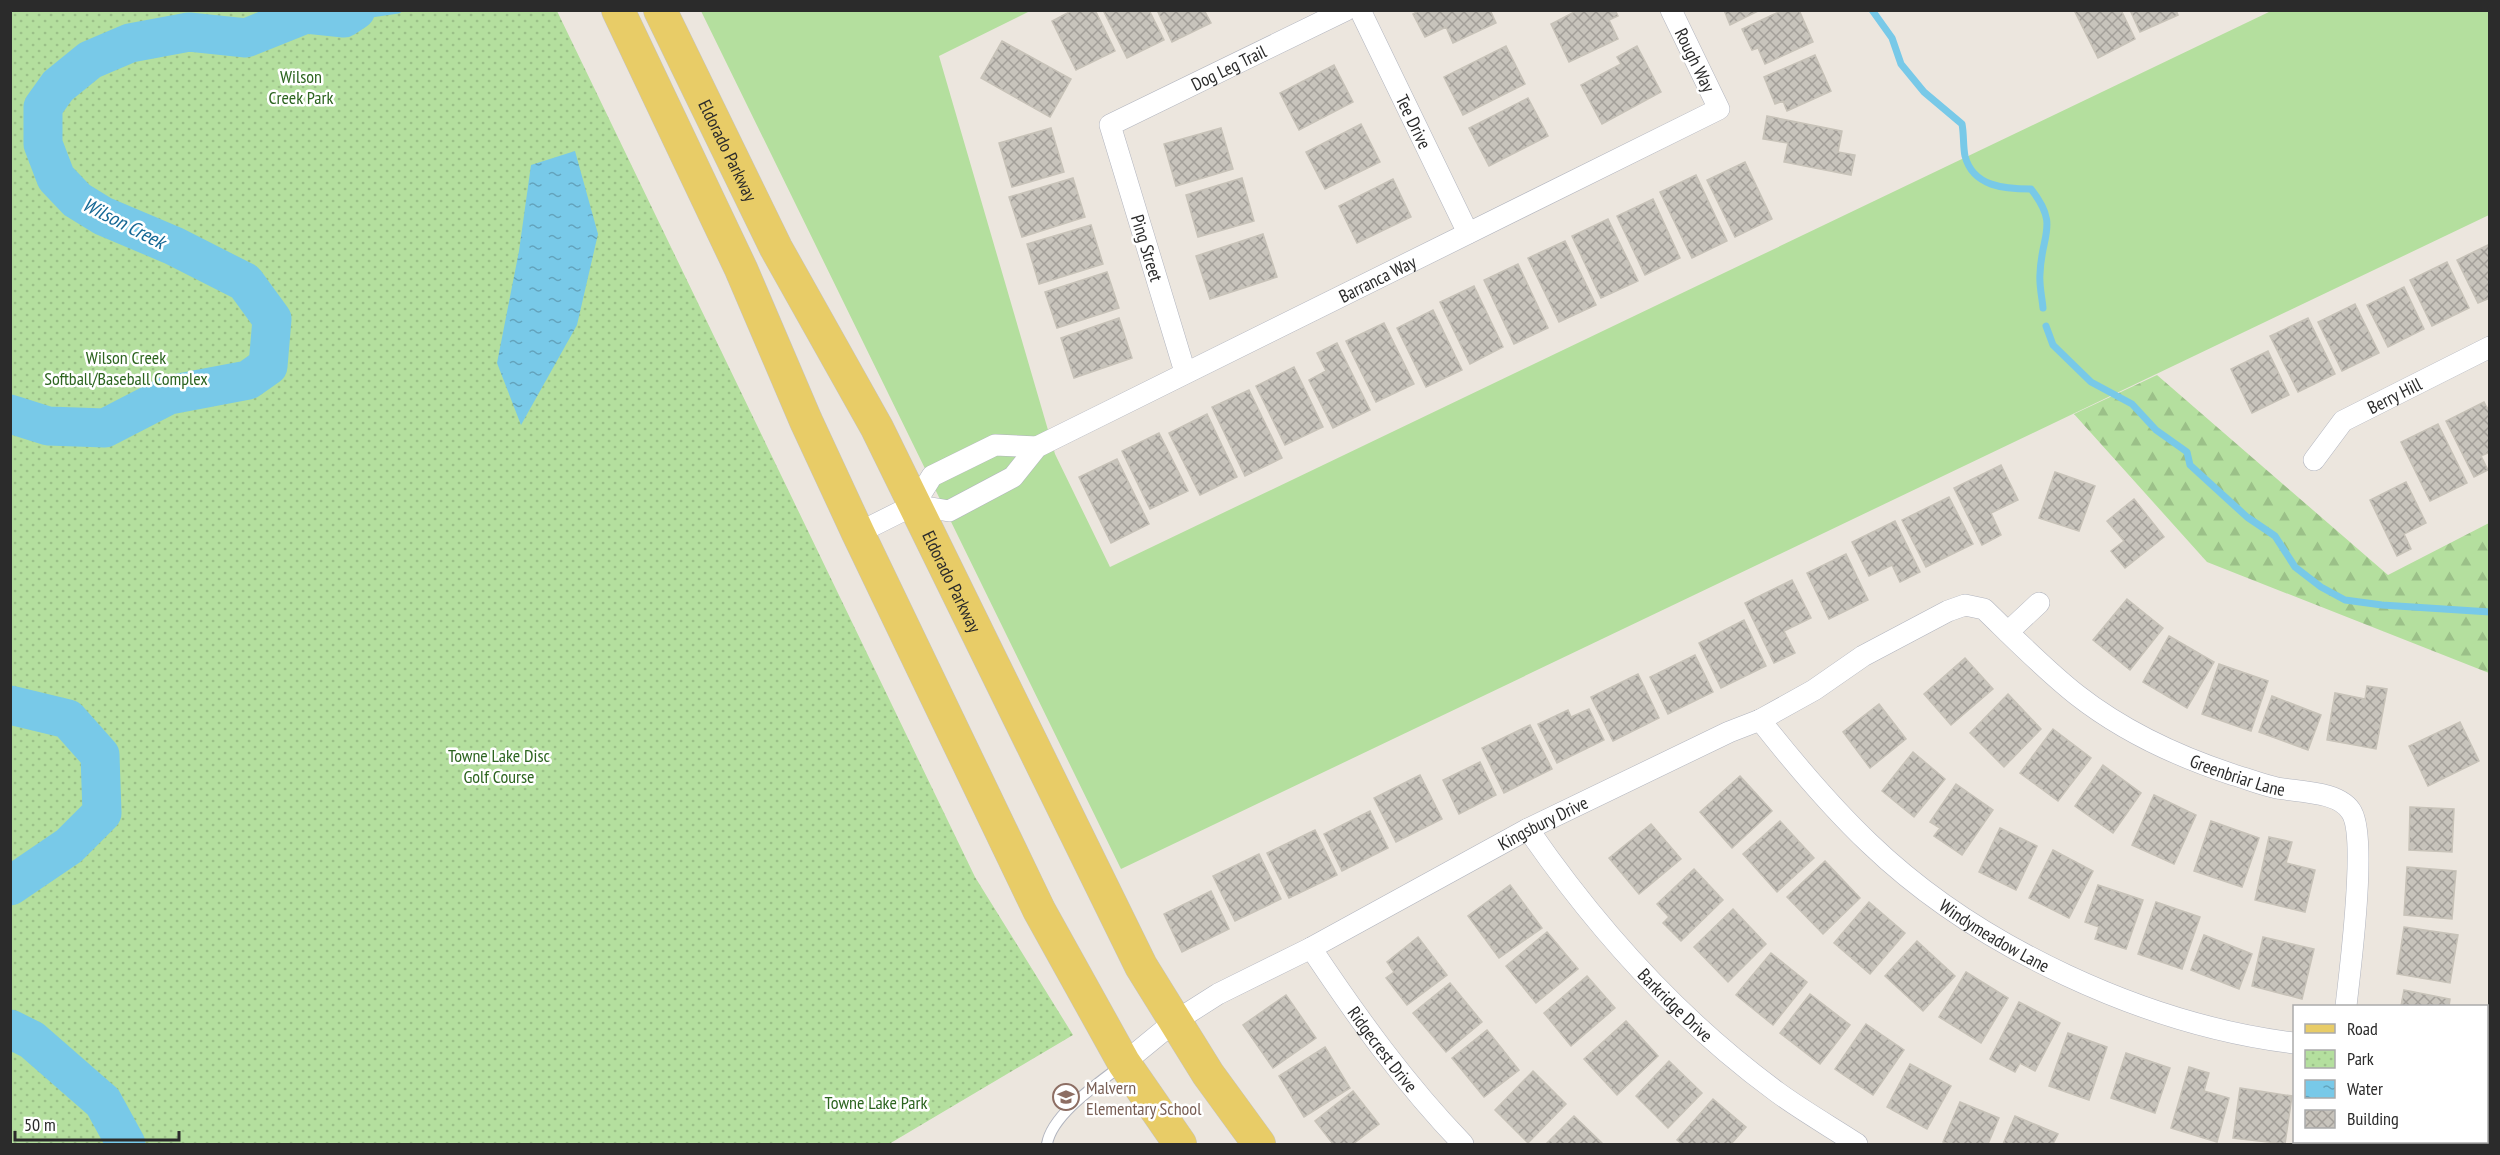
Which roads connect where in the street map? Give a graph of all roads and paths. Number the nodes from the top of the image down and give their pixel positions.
1 (618, 10) edge
2 (660, 10) edge
3 (1346, 10) edge
4 (1360, 10) edge
5 (1671, 10) edge
6 (1719, 109) joint
7 (1110, 124) joint
8 (1468, 233) junction
9 (2490, 347) edge
10 (1185, 372) junction
11 (1037, 447) junction
12 (2314, 460) dead end
13 (914, 505) junction
14 (858, 533) junction
15 (2039, 603) dead end
16 (1975, 605) joint
17 (2007, 632) junction
18 (1760, 720) junction
19 (1528, 829) junction
20 (1311, 948) junction
21 (2346, 1005) edge
22 (1174, 1022) junction
23 (2293, 1043) edge
24 (1124, 1063) junction
25 (1047, 1144) edge
26 (1180, 1144) edge
27 (1259, 1144) edge
28 (1463, 1144) edge
29 (1857, 1144) edge

1 - 14 main road
2 - 13 main road, Eldorado Parkway
3 - 7 street, Dog Leg Trail
4 - 8 street, Tee Drive
5 - 6 street, Rough Way
6 - 8 street, Barranca Way
7 - 10 street, Ping Street
8 - 10 street, Barranca Way
9 - 12 street, Berry Hill
10 - 11 street, Barranca Way
11 - 13 street, Barranca Way
11 - 13 street, Barranca Way
13 - 14 street
13 - 22 main road, Eldorado Parkway
14 - 24 main road
15 - 17 street
16 - 17 street, Greenbriar Lane
16 - 18 street, Kingsbury Drive
17 - 21 street, Greenbriar Lane
18 - 19 street, Kingsbury Drive
18 - 23 street, Windymeadow Lane
19 - 20 street, Kingsbury Drive
19 - 29 street, Barkridge Drive
20 - 22 street, Kingsbury Drive
20 - 28 street, Ridgecrest Drive
22 - 24 street, Kingsbury Drive
22 - 27 main road, Eldorado Parkway
24 - 25 lane
24 - 26 main road

